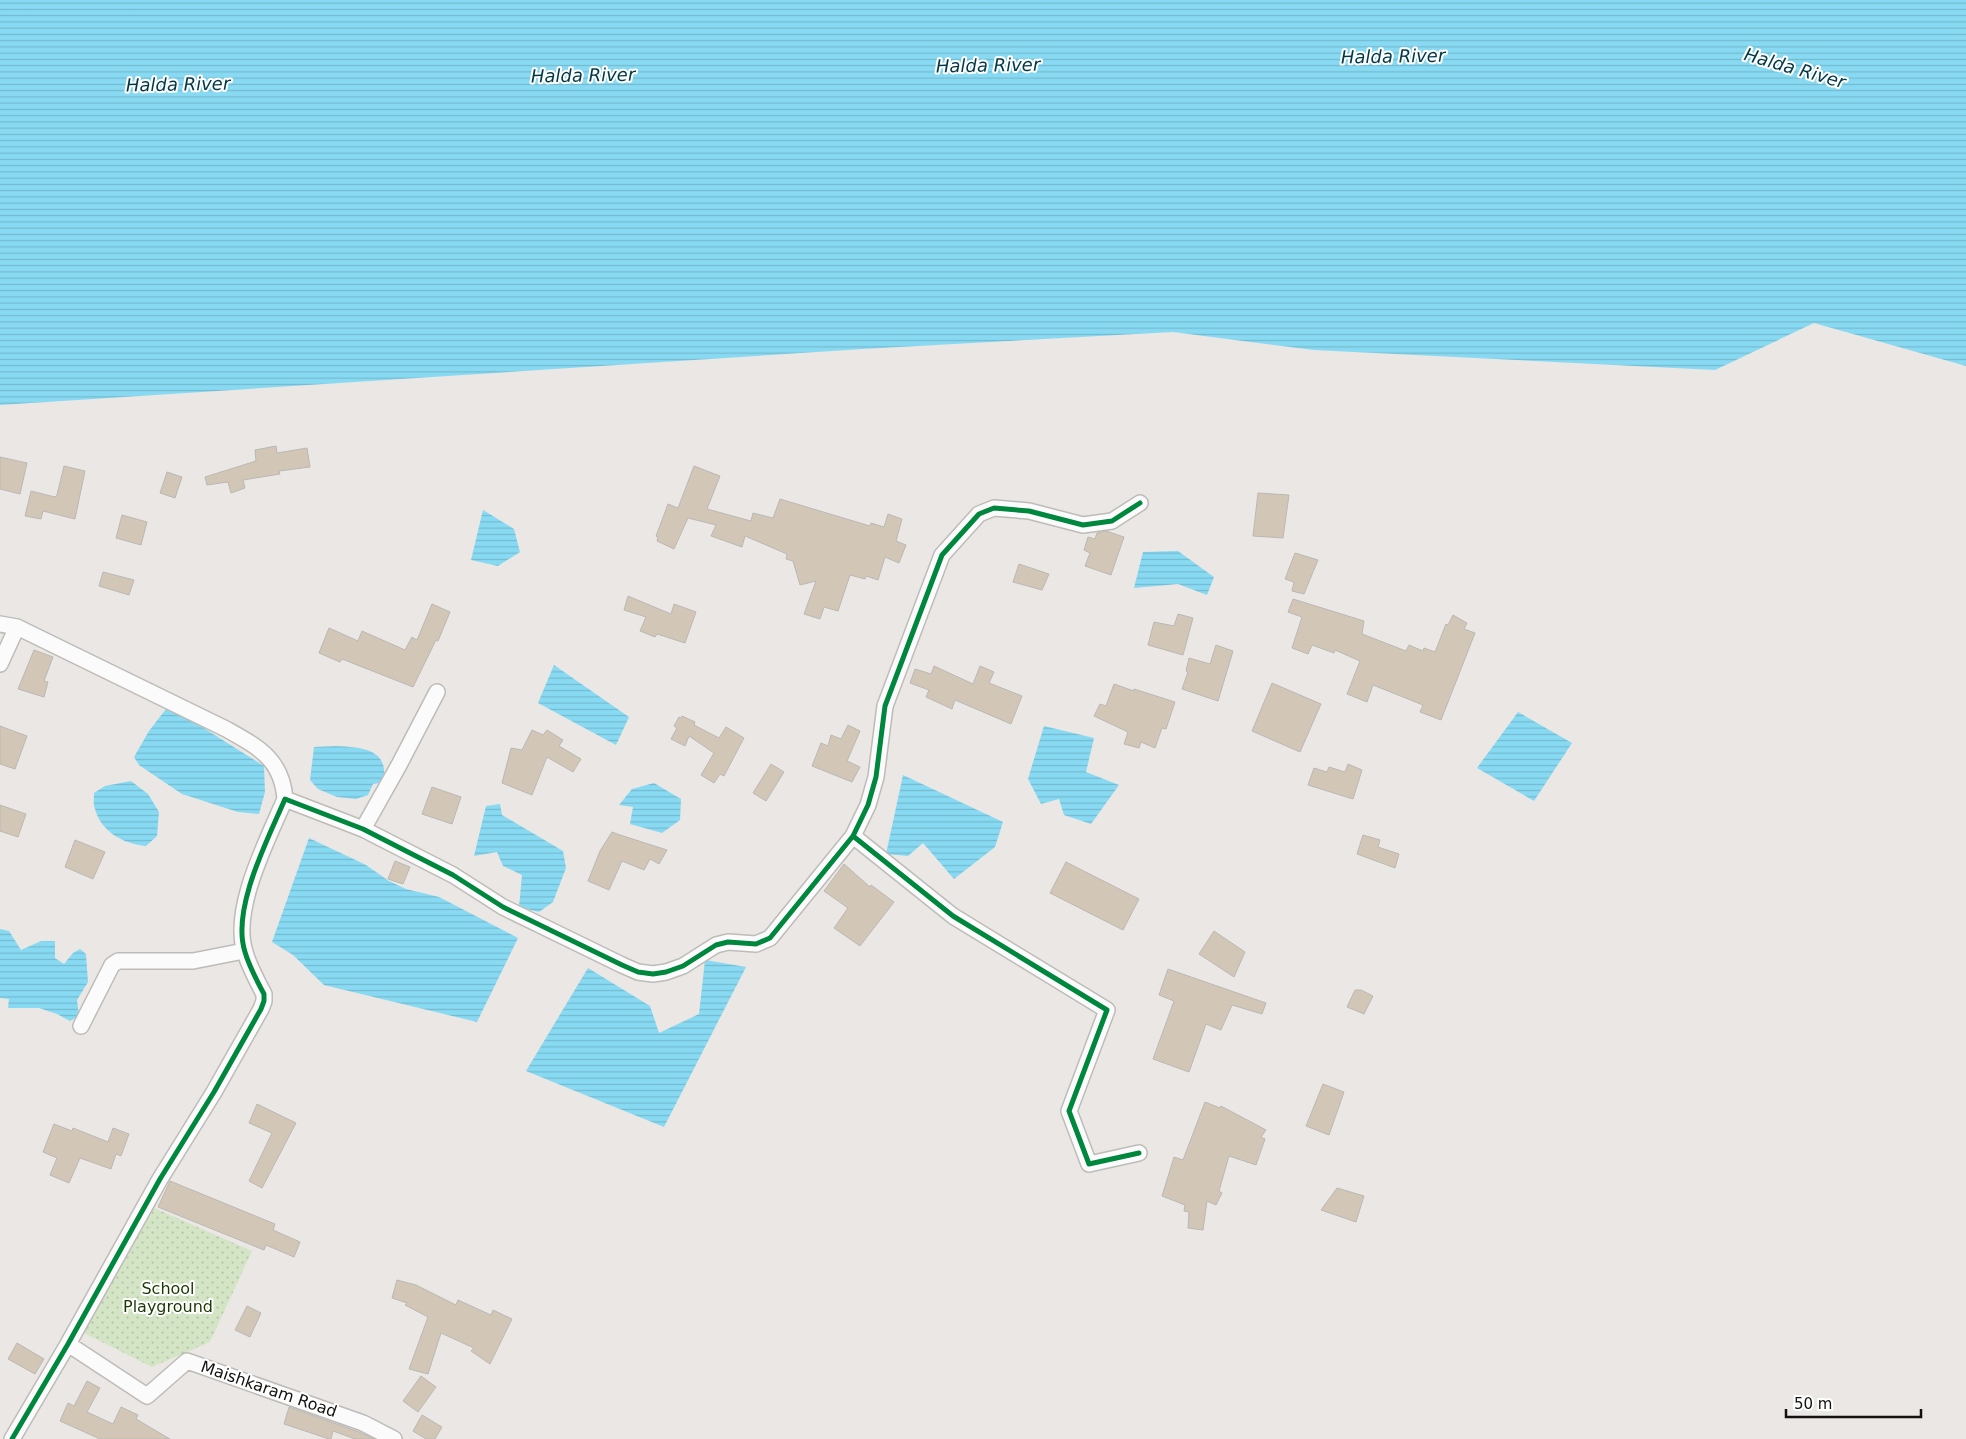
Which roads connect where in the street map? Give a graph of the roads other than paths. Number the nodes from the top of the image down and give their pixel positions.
1 (1140, 503) dead end
2 (0, 624) edge
3 (17, 627) junction
4 (0, 664) edge
5 (437, 692) dead end
6 (285, 799) junction
7 (362, 829) junction
8 (853, 836) junction
9 (244, 951) junction
10 (81, 1026) dead end
11 (1139, 1153) dead end
12 (68, 1344) junction
13 (12, 1439) edge
14 (394, 1439) edge

1 - 8 street
2 - 3 street
3 - 4 street
3 - 6 street
5 - 7 street
6 - 7 street
6 - 9 street
7 - 8 street
8 - 11 street
9 - 10 street
9 - 12 street
12 - 13 street
12 - 14 street, Maishkaram Road

